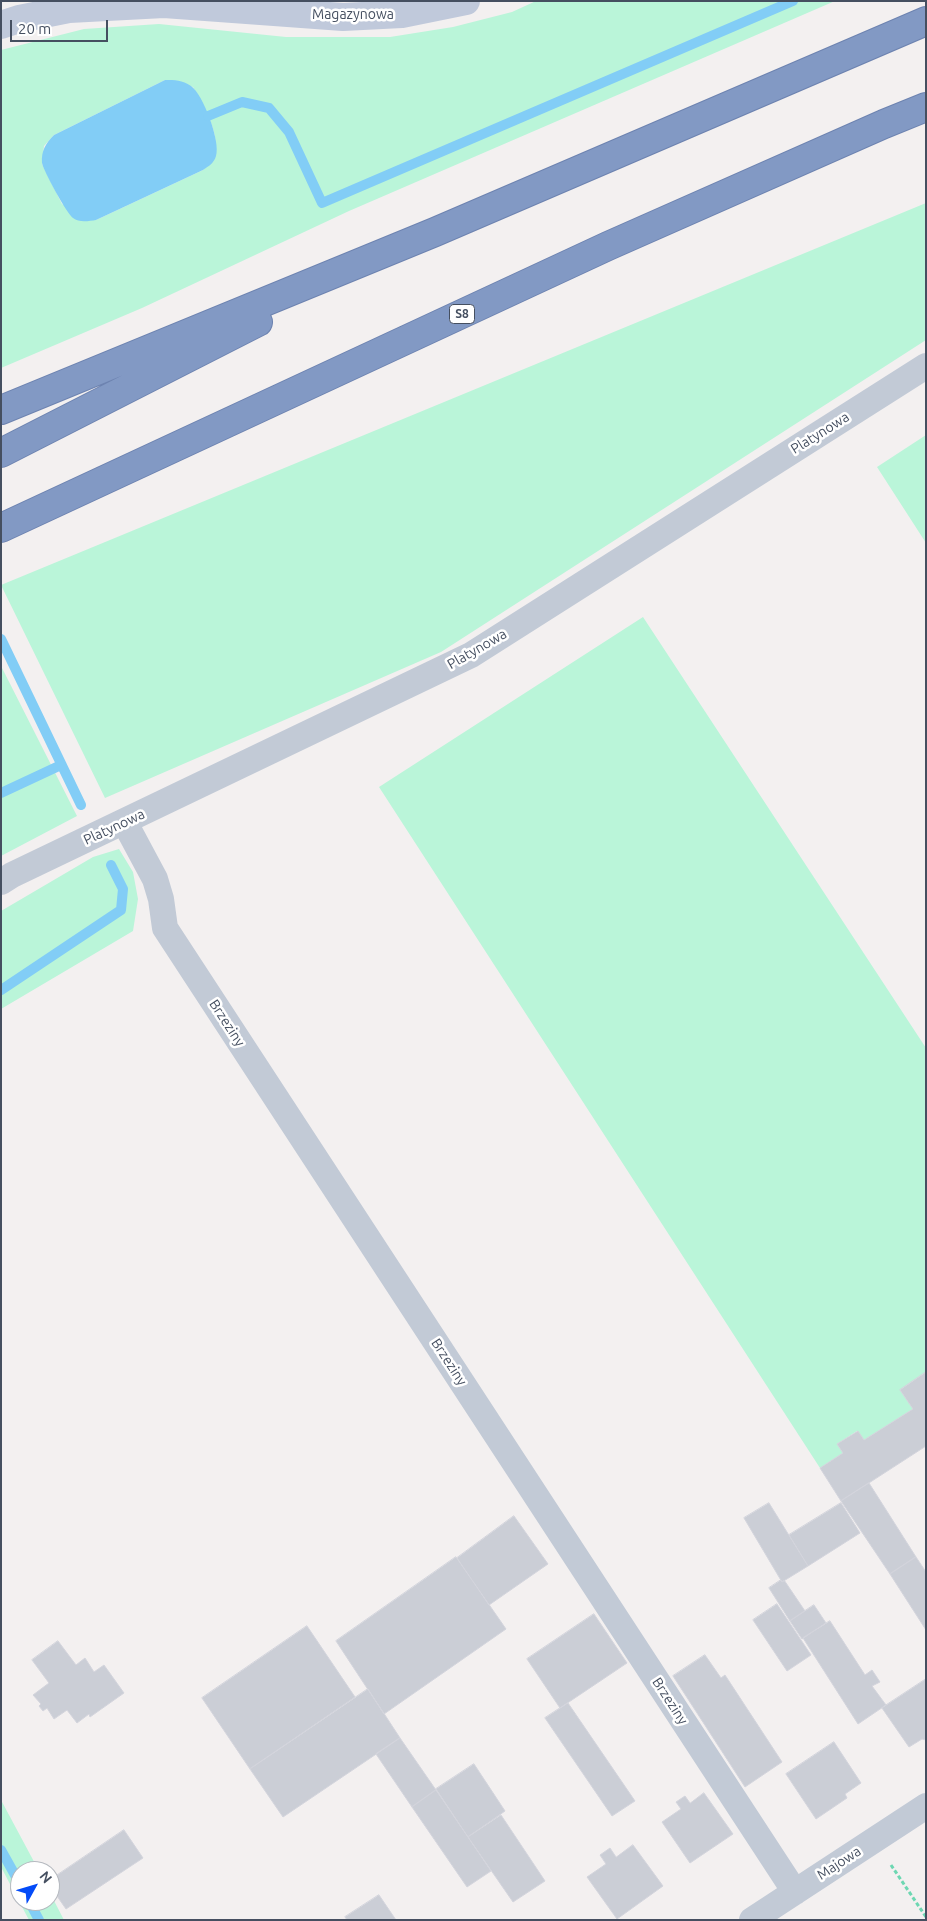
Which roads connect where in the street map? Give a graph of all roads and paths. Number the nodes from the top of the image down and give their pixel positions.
1 (466, 1) edge
2 (926, 21) edge
3 (1, 25) edge
4 (926, 107) edge
5 (436, 232) junction
6 (926, 366) edge
7 (1, 410) edge
8 (1, 453) edge
9 (1, 528) edge
10 (125, 822) junction
11 (1, 882) edge
12 (926, 1806) edge
13 (874, 1840) junction
14 (794, 1892) junction
15 (926, 1916) edge
16 (752, 1920) edge

1 - 3 street, Magazynowa
2 - 5 highway
4 - 9 highway, S8
5 - 7 highway
5 - 8 highway
6 - 10 street, Platynowa
10 - 11 street, Platynowa
10 - 14 street, Brzeziny
12 - 13 street, Majowa
13 - 14 street, Majowa
13 - 15 path
14 - 16 street, Majowa

